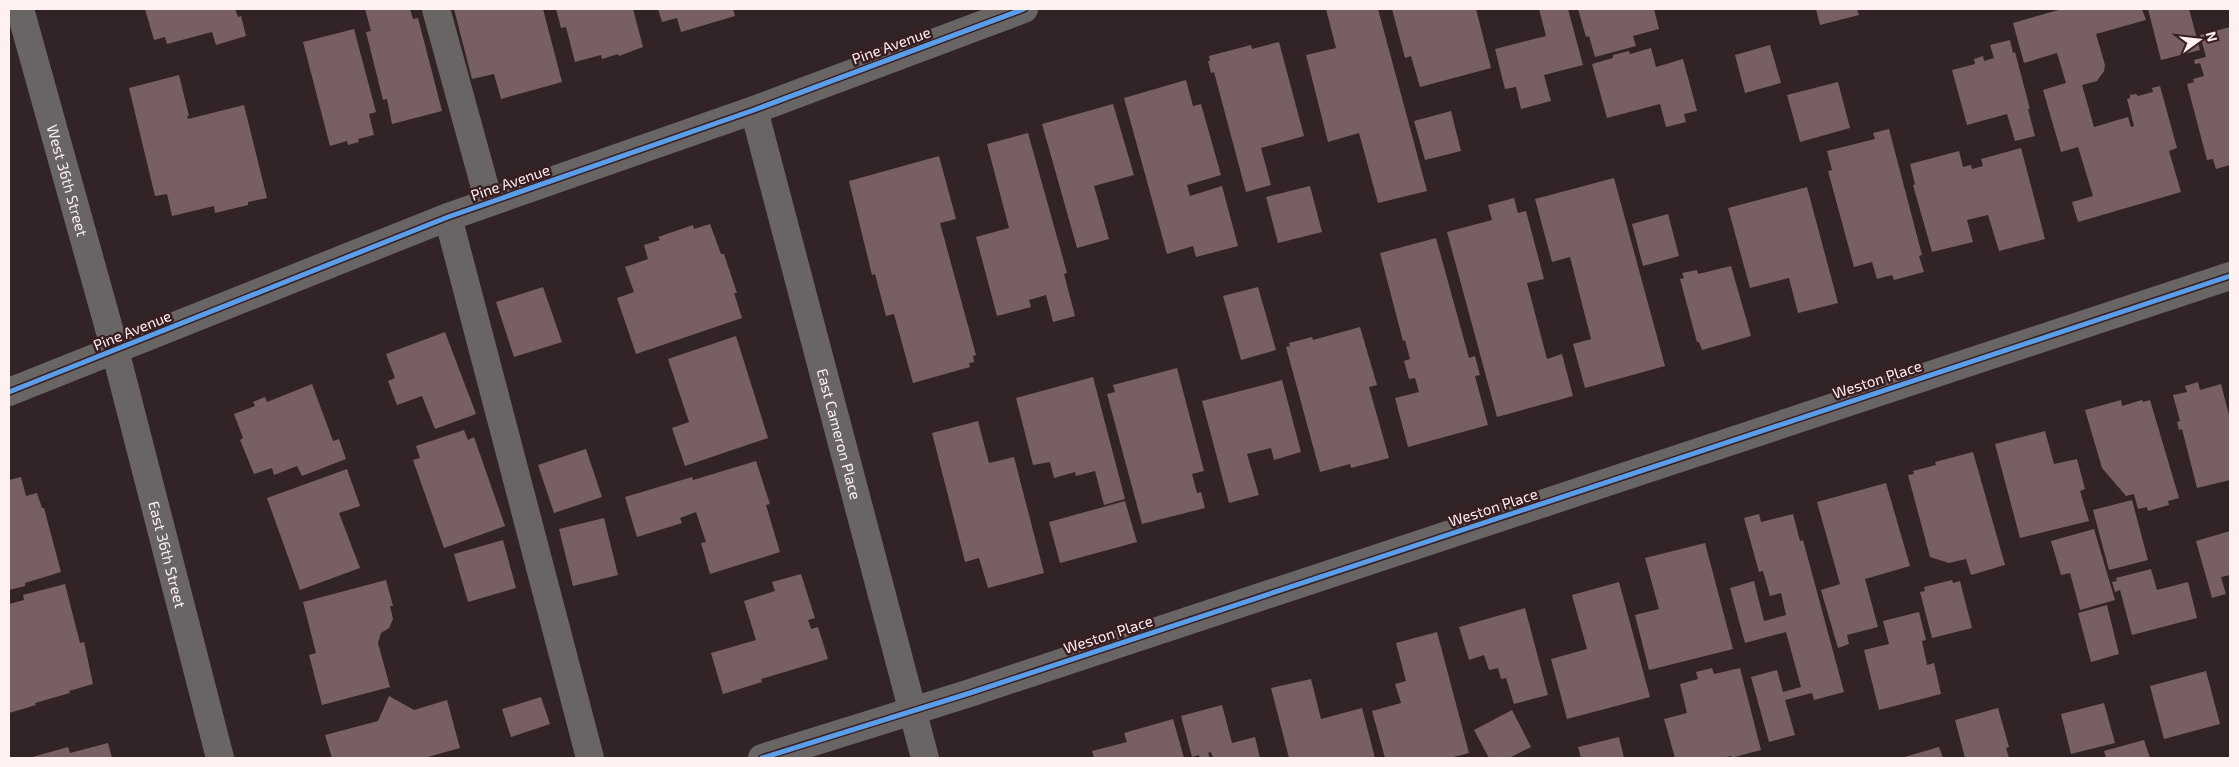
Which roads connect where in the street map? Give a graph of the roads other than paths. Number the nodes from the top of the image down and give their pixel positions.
1 (436, 9) edge
2 (1024, 9) edge
3 (20, 12) edge
4 (754, 110) junction
5 (489, 202) junction
6 (448, 217) junction
7 (2230, 276) edge
8 (115, 350) junction
9 (9, 392) edge
10 (912, 712) junction
11 (220, 758) edge
12 (590, 758) edge
13 (762, 758) edge
14 (925, 758) edge

1 - 5 street
2 - 4 street, Pine Avenue
3 - 8 street, West 36th Street
4 - 5 street, Pine Avenue
4 - 10 street, East Cameron Place
5 - 6 street, Pine Avenue
6 - 8 street, Pine Avenue
6 - 12 street
7 - 10 street, Weston Place
8 - 9 street, Pine Avenue
8 - 11 street, East 36th Street
10 - 13 street, Weston Place
10 - 14 street, East Cameron Place

